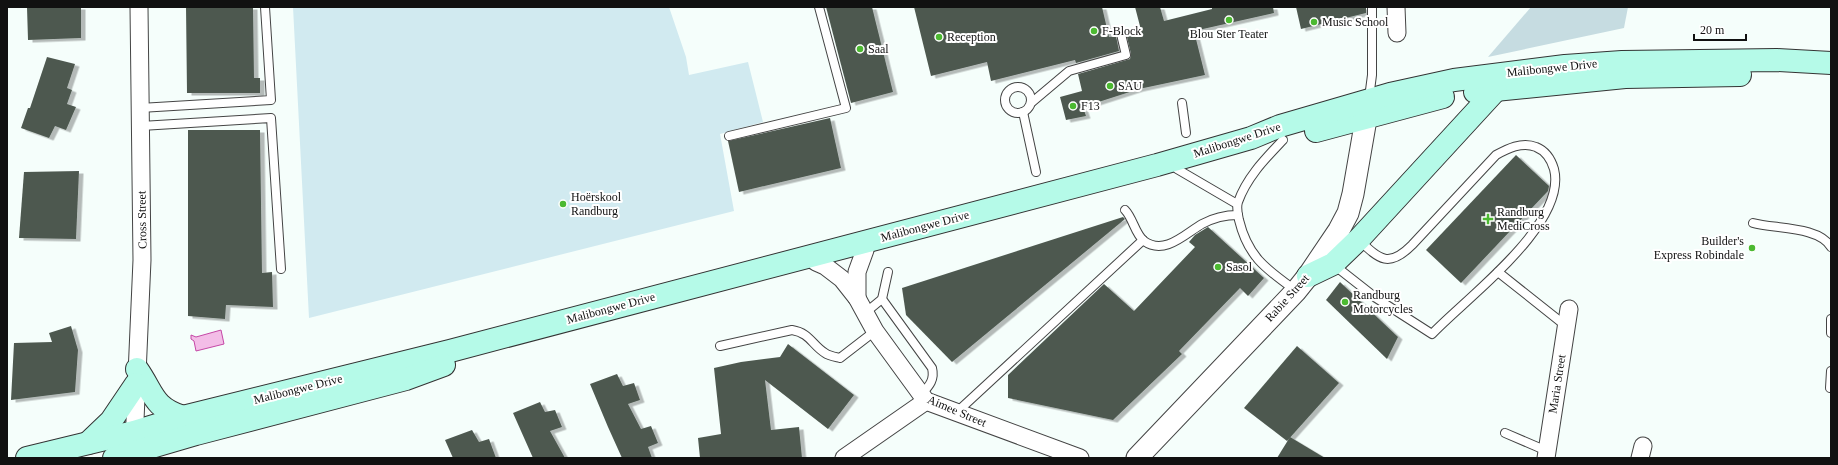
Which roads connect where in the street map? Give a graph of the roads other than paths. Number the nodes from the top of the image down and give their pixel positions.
1 (139, 7) edge
2 (265, 7) edge
3 (819, 7) edge
4 (1372, 7) edge
5 (1396, 7) edge
6 (1397, 33) dead end
7 (1121, 34) dead end
8 (1831, 63) edge
9 (1831, 76) edge
10 (1496, 90) junction
11 (1031, 103) junction
12 (1182, 103) dead end
13 (140, 108) junction
14 (1367, 109) junction
15 (1023, 112) junction
16 (141, 126) junction
17 (1186, 133) dead end
18 (728, 136) dead end
19 (1283, 140) junction
20 (1177, 169) junction
21 (1036, 172) dead end
22 (1237, 204) junction
23 (1125, 210) dead end
24 (1238, 215) junction
25 (1753, 223) dead end
26 (1359, 239) junction
27 (1143, 240) junction
28 (1831, 247) edge
29 (865, 250) junction
30 (816, 262) junction
31 (1333, 264) junction
32 (281, 268) dead end
33 (888, 272) dead end
34 (1498, 272) junction
35 (1302, 284) junction
36 (882, 299) junction
37 (861, 305) junction
38 (1569, 309) dead end
39 (1831, 319) edge
40 (1566, 326) junction
41 (875, 331) junction
42 (1831, 333) edge
43 (720, 346) dead end
44 (1831, 372) edge
45 (136, 377) junction
46 (1830, 388) edge
47 (923, 398) junction
48 (956, 413) junction
49 (183, 417) junction
50 (1505, 434) dead end
51 (88, 443) junction
52 (129, 450) edge
53 (1546, 455) edge
54 (27, 458) edge
55 (844, 458) edge
56 (1080, 458) edge
57 (1137, 458) edge

1 - 13 street, Cross Street
2 - 13 lane
3 - 18 lane
4 - 14 lane
5 - 6 street
7 - 11 lane
8 - 14 main road, Malibongwe Drive
9 - 10 main road, Malibongwe Drive
10 - 14 main road, Malibongwe Drive
10 - 26 main road
11 - 15 lane
11 - 15 lane
12 - 17 lane
13 - 16 street, Cross Street
14 - 19 main road, Malibongwe Drive
14 - 35 street, Rabie Street
14 - 49 main road, Malibongwe Drive
15 - 21 lane
16 - 32 lane
16 - 45 street, Cross Street
19 - 20 main road, Malibongwe Drive
19 - 22 lane
20 - 22 lane
20 - 29 main road, Malibongwe Drive
22 - 24 lane
23 - 27 lane
24 - 27 lane
24 - 35 lane
25 - 28 lane
26 - 31 main road
26 - 34 lane
27 - 48 lane
29 - 30 main road, Malibongwe Drive
29 - 37 street
30 - 37 street, Aimee Street
30 - 52 main road, Malibongwe Drive
31 - 34 lane
31 - 35 main road
33 - 36 lane
34 - 40 lane
35 - 57 street, Rabie Street
36 - 37 lane
36 - 47 lane
37 - 41 street, Aimee Street
38 - 40 street, Maria Street
39 - 42 lane
40 - 53 street, Maria Street
41 - 43 lane
41 - 47 street, Aimee Street
44 - 46 lane
45 - 49 main road
45 - 51 main road
45 - 52 street, Cross Street
47 - 48 street, Aimee Street
47 - 55 street
48 - 56 street, Aimee Street
49 - 52 main road, Malibongwe Drive
50 - 53 lane
51 - 52 main road, Malibongwe Drive
51 - 54 main road, Malibongwe Drive

